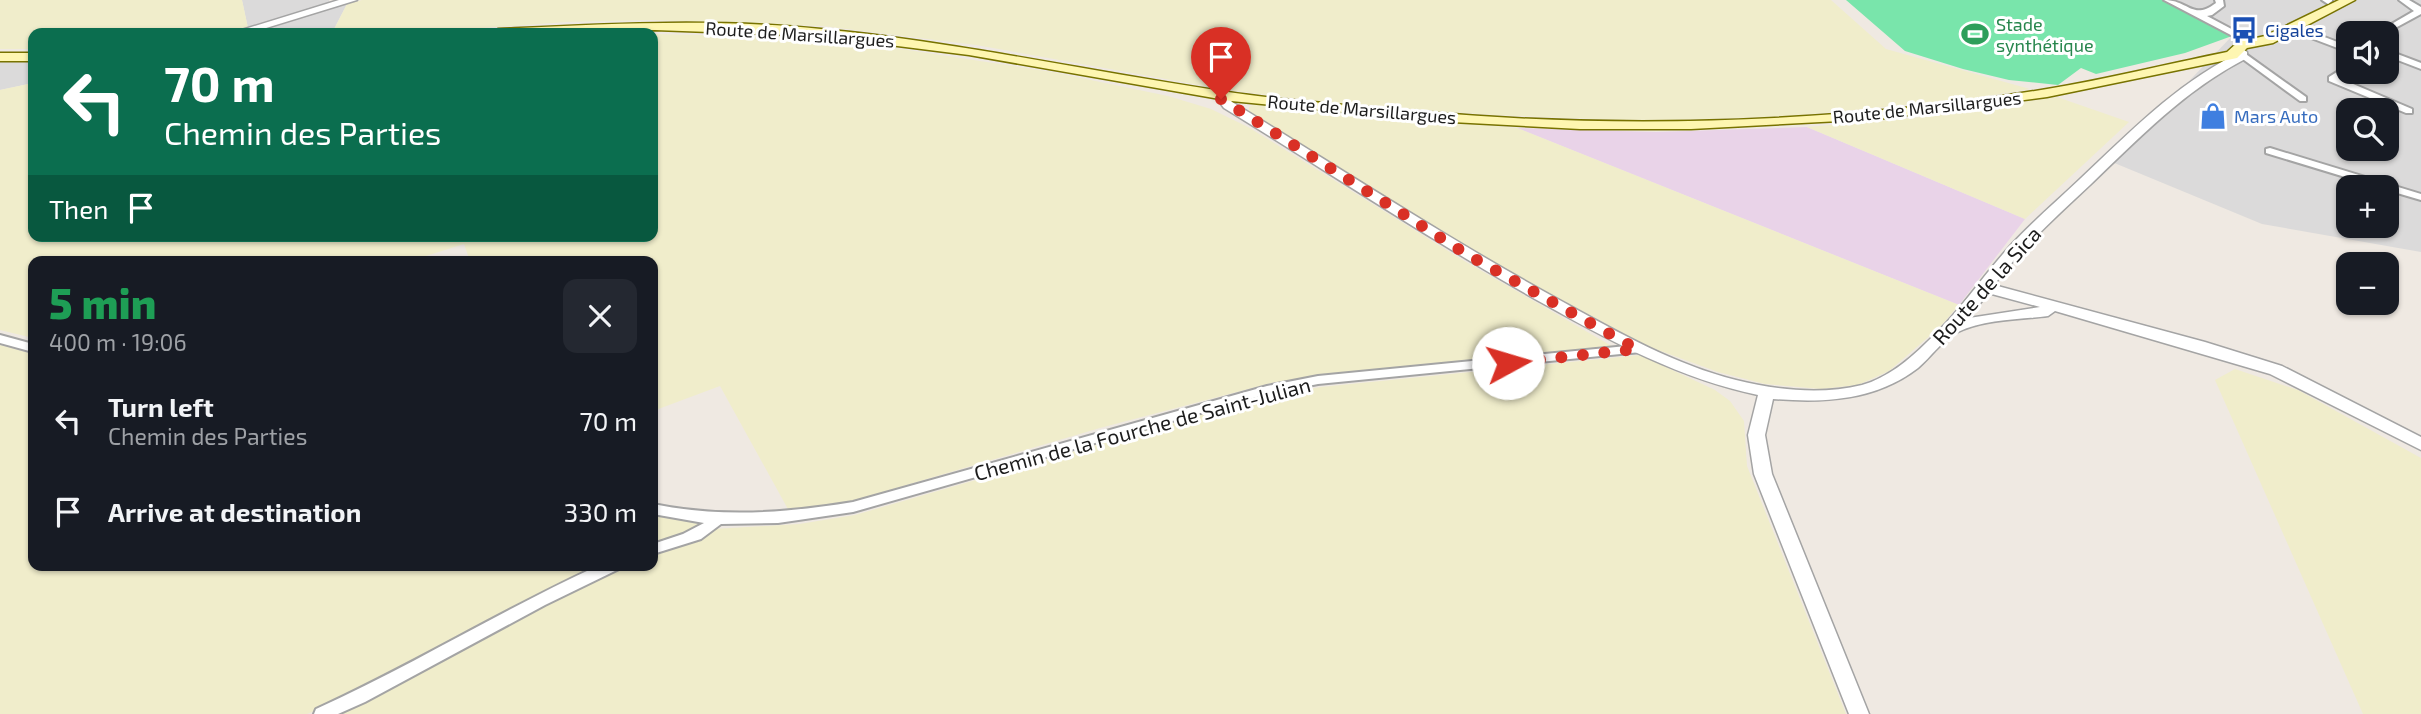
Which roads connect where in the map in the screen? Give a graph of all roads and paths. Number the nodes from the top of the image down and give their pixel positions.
1 (351, 0) edge
2 (2168, 0) edge
3 (2220, 0) edge
4 (2403, 0) edge
5 (2335, 1) edge
6 (2420, 10) edge
7 (2199, 15) junction
8 (2399, 22) edge
9 (2287, 26) junction
10 (255, 28) edge
11 (610, 28) edge
12 (2336, 46) edge
13 (2244, 47) junction
14 (0, 57) edge
15 (28, 57) edge
16 (2399, 58) edge
17 (2421, 66) edge
18 (2343, 84) edge
19 (1221, 96) junction
20 (2303, 99) dead end
21 (2409, 111) dead end
22 (2270, 151) dead end
23 (2421, 197) edge
24 (1984, 288) junction
25 (2071, 313) junction
26 (1950, 329) junction
27 (0, 339) edge
28 (28, 347) edge
29 (1637, 349) junction
30 (1766, 390) junction
31 (2421, 444) edge
32 (658, 510) edge
33 (717, 519) junction
34 (658, 547) edge
35 (601, 571) edge
36 (321, 714) edge
37 (1858, 714) edge

1 - 10 street
2 - 7 street
3 - 7 street
4 - 6 street
5 - 9 main road, Route de Marsillargues
6 - 8 street
7 - 13 street
9 - 12 street
9 - 13 main road, Route de Marsillargues
11 - 19 main road, Route de Marsillargues
13 - 19 main road, Route de Marsillargues
13 - 20 street
13 - 24 street, Route de la Sica
14 - 15 main road
16 - 17 street
18 - 21 street
19 - 29 street, Route de la Sica
22 - 23 street
24 - 25 street
24 - 26 street, Route de la Sica
25 - 26 street
25 - 31 street
26 - 30 street, Route de la Sica
27 - 28 street
29 - 30 street, Route de la Sica
29 - 33 street, Chemin de la Fourche de Saint-Julian
30 - 37 street
32 - 33 street, Chemin de la Fourche de Saint-Julian
33 - 34 street
35 - 36 street

